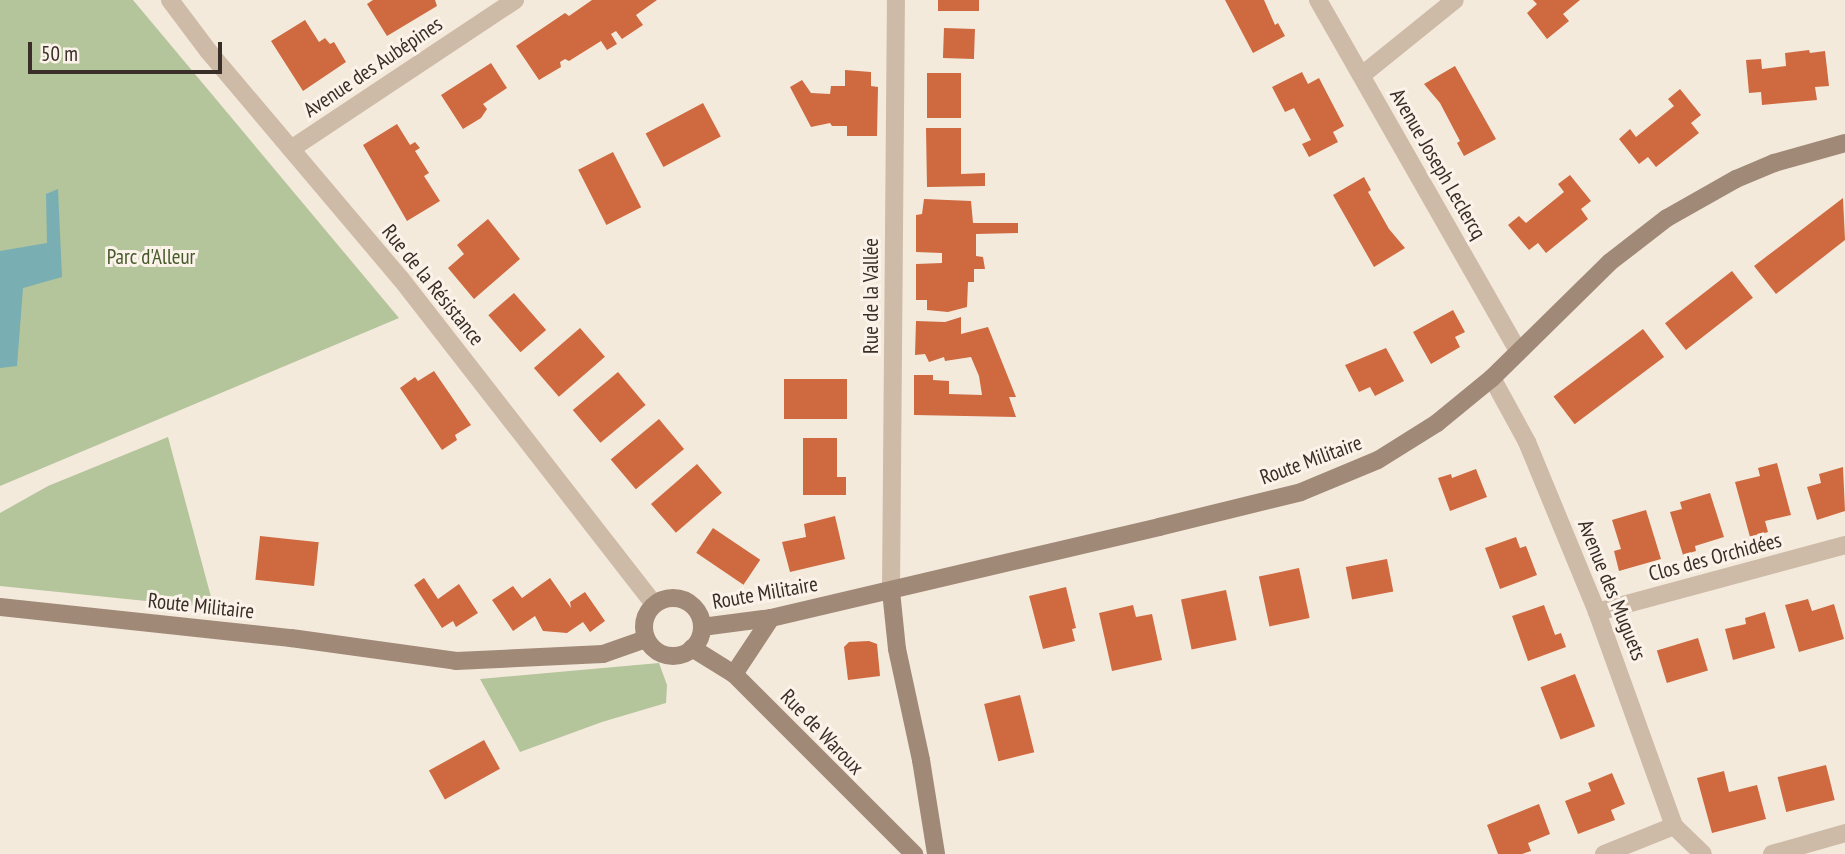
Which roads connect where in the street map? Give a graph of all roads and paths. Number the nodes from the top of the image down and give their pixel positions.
1 (170, 0) edge
2 (515, 0) edge
3 (896, 0) edge
4 (1318, 0) edge
5 (1455, 0) edge
6 (1362, 75) junction
7 (1845, 143) edge
8 (291, 149) junction
9 (1518, 351) junction
10 (1492, 378) junction
11 (1845, 545) edge
12 (891, 592) junction
13 (654, 604) junction
14 (0, 607) edge
15 (1597, 612) junction
16 (771, 618) junction
17 (702, 627) junction
18 (646, 639) junction
19 (692, 648) junction
20 (734, 674) junction
21 (1674, 826) junction
22 (1845, 833) edge
23 (914, 854) edge
24 (936, 854) edge
25 (1604, 854) edge
26 (1703, 854) edge
27 (1772, 854) edge

1 - 8 street, Rue de la Résistance
2 - 8 street, Avenue des Aubépines
3 - 12 street, Rue de la Vallée
4 - 6 street, Avenue Joseph Leclercq
5 - 6 street
6 - 9 street, Avenue Joseph Leclercq
7 - 9 street, Route Militaire
8 - 13 street, Rue de la Résistance
9 - 10 street, Route Militaire
10 - 12 street, Route Militaire
10 - 15 street, Avenue des Muguets
11 - 15 street, Clos des Orchidées
12 - 16 street, Route Militaire
12 - 24 street
13 - 17 street
13 - 18 street
14 - 18 street, Route Militaire
15 - 21 street, Avenue des Muguets
16 - 17 street, Route Militaire
16 - 20 street
17 - 19 street
18 - 19 street
19 - 20 street, Rue de Waroux
20 - 23 street, Rue de Waroux
21 - 25 street
21 - 26 street, Avenue des Muguets
22 - 27 street

